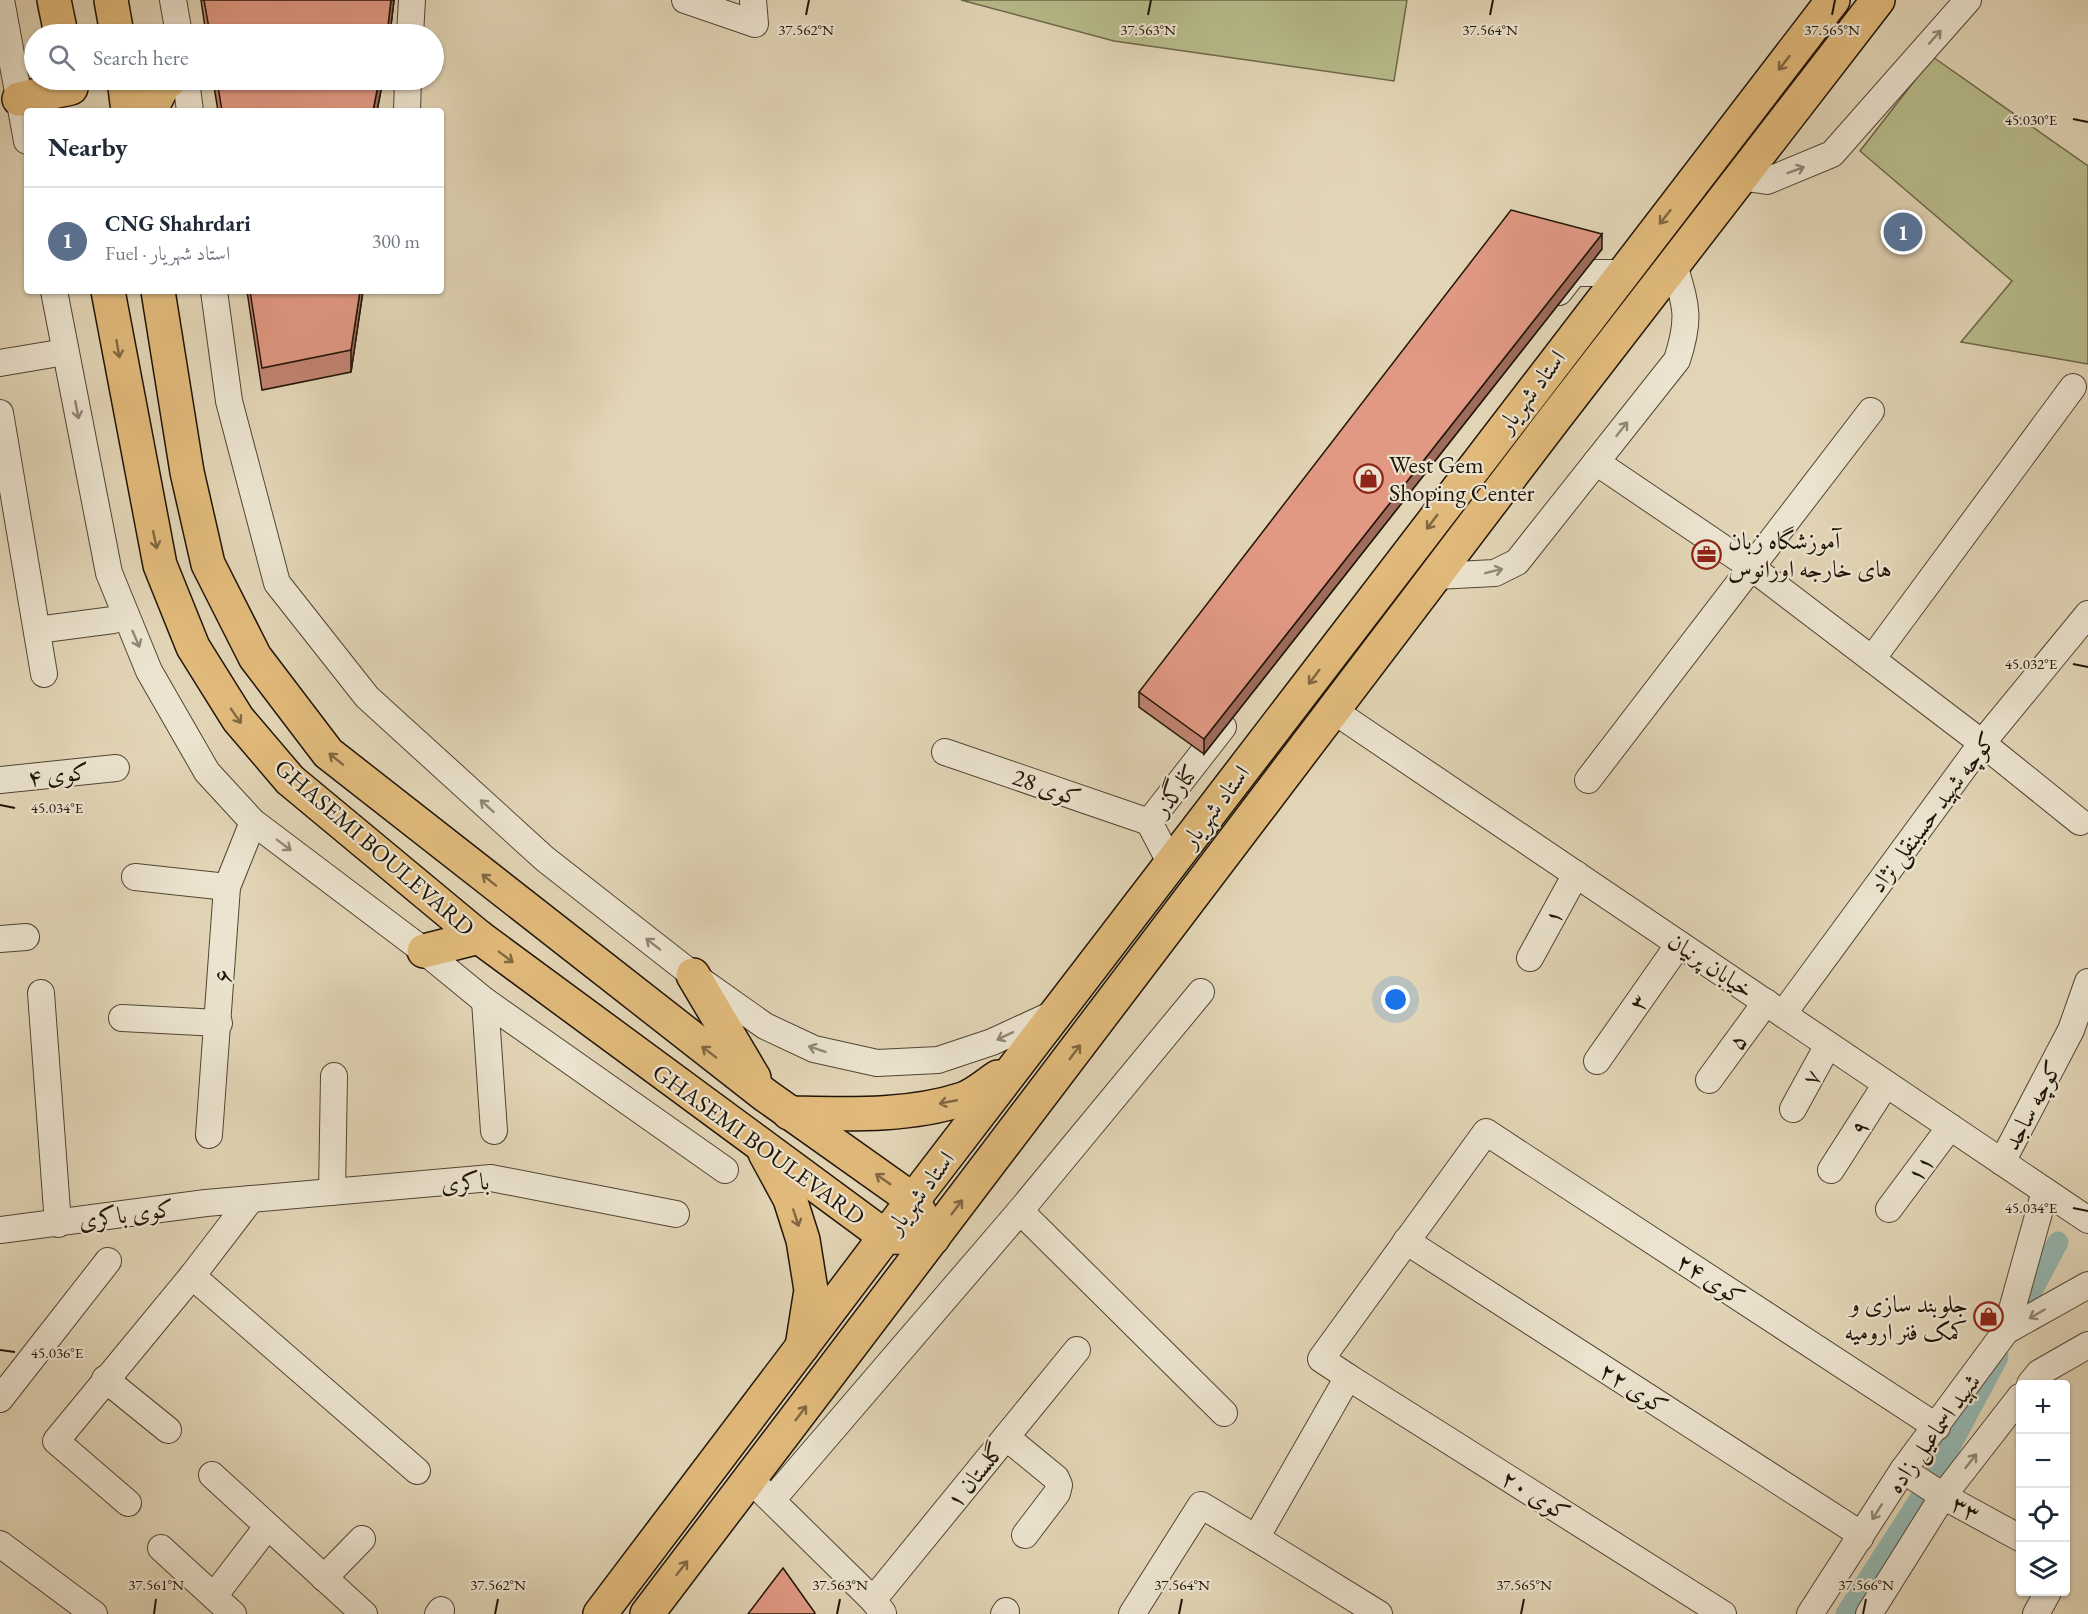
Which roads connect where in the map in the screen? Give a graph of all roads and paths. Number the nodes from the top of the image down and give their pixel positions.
1 (1, 0) edge
2 (54, 0) edge
3 (111, 0) edge
4 (173, 0) edge
5 (412, 0) edge
6 (685, 0) edge
7 (1833, 0) edge
8 (1878, 0) edge
9 (1968, 0) edge
10 (754, 12) edge
11 (59, 24) edge
12 (115, 24) edge
13 (177, 24) edge
14 (411, 24) edge
15 (125, 90) edge
16 (161, 90) edge
17 (187, 90) edge
18 (408, 90) edge
19 (72, 93) edge
20 (19, 99) junction
21 (128, 108) edge
22 (152, 108) edge
23 (190, 108) edge
24 (407, 108) edge
25 (24, 125) edge
26 (1740, 177) junction
27 (1674, 264) junction
28 (1622, 273) junction
29 (55, 294) edge
30 (109, 294) edge
31 (158, 294) edge
32 (214, 294) edge
33 (1594, 308) junction
34 (1545, 311) edge
35 (1623, 330) junction
36 (65, 352) junction
37 (0, 363) edge
38 (2073, 387) dead end
39 (1871, 411) dead end
40 (0, 413) edge
41 (1596, 462) junction
42 (1751, 567) junction
43 (1436, 576) junction
44 (2088, 614) edge
45 (113, 620) dead end
46 (37, 630) junction
47 (1872, 659) junction
48 (45, 674) dead end
49 (1237, 709) edge
50 (1334, 711) junction
51 (1982, 743) junction
52 (945, 752) dead end
53 (116, 768) dead end
54 (0, 780) edge
55 (1588, 780) dead end
56 (253, 822) junction
57 (1149, 822) junction
58 (2080, 822) dead end
59 (1171, 864) junction
60 (1576, 874) junction
61 (135, 877) dead end
62 (228, 887) junction
63 (26, 937) dead end
64 (479, 937) junction
65 (0, 939) edge
66 (1679, 944) junction
67 (424, 951) junction
68 (1530, 957) dead end
69 (693, 975) junction
70 (2088, 982) edge
71 (1201, 992) dead end
72 (41, 993) dead end
73 (485, 1001) junction
74 (1774, 1008) junction
75 (1059, 1011) junction
76 (122, 1018) dead end
77 (219, 1023) junction
78 (2079, 1034) edge
79 (1828, 1045) junction
80 (1597, 1061) dead end
81 (1017, 1065) junction
82 (334, 1076) dead end
83 (1709, 1080) dead end
84 (1887, 1084) junction
85 (777, 1104) junction
86 (1793, 1109) dead end
87 (1950, 1127) junction
88 (494, 1131) dead end
89 (209, 1135) dead end
90 (762, 1146) junction
91 (2002, 1162) junction
92 (725, 1170) dead end
93 (1831, 1170) dead end
94 (2044, 1191) junction
95 (332, 1192) junction
96 (251, 1199) junction
97 (913, 1200) junction
98 (1889, 1209) dead end
99 (1020, 1211) junction
100 (676, 1214) dead end
101 (2088, 1220) edge
102 (58, 1224) junction
103 (0, 1230) edge
104 (886, 1237) junction
105 (933, 1238) junction
106 (1406, 1241) junction
107 (108, 1261) dead end
108 (192, 1276) junction
109 (2088, 1285) edge
110 (2006, 1332) junction
111 (2088, 1345) edge
112 (1077, 1350) dead end
113 (801, 1351) junction
114 (1348, 1377) junction
115 (105, 1379) junction
116 (2033, 1380) edge
117 (0, 1399) edge
118 (2016, 1402) edge
119 (1224, 1413) dead end
120 (1937, 1427) junction
121 (168, 1430) dead end
122 (1006, 1437) junction
123 (1903, 1470) junction
124 (417, 1471) dead end
125 (212, 1475) dead end
126 (761, 1490) junction
127 (1943, 1496) junction
128 (128, 1503) dead end
129 (267, 1527) junction
130 (1025, 1535) dead end
131 (2016, 1536) edge
132 (1256, 1538) junction
133 (1860, 1538) junction
134 (362, 1539) dead end
135 (0, 1544) edge
136 (160, 1548) dead end
137 (324, 1578) junction
138 (214, 1596) junction
139 (2046, 1596) edge
140 (878, 1607) edge
141 (94, 1614) edge
142 (233, 1614) edge
143 (364, 1614) edge
144 (600, 1614) edge
145 (647, 1614) edge
146 (1132, 1614) edge
147 (1379, 1614) edge
148 (1723, 1614) edge
149 (1810, 1614) edge
150 (1869, 1614) edge
151 (2036, 1614) edge

1 - 20 street
2 - 11 main road
3 - 12 main road
4 - 13 street
5 - 14 street
6 - 10 street
7 -> 28 main road, استاد شهریار
8 - 26 main road, استاد شهریار
26 -> 9 street
15 - 21 main road
16 - 22 main road
17 - 23 street
18 - 24 street
19 - 20 main road
20 - 25 street
26 - 27 main road, استاد شهریار
27 - 35 main road, استاد شهریار
41 -> 27 street
28 - 33 main road, استاد شهریار
28 - 34 street
29 - 36 street
30 -> 64 main road, GHASEMI BOULEVARD
85 -> 31 main road, GHASEMI BOULEVARD
69 -> 32 street
33 - 35 main road
33 -> 59 main road, استاد شهریار
35 - 43 main road, استاد شهریار
36 - 37 street
36 -> 56 street
38 - 47 street
39 - 42 street
40 - 46 street
41 - 42 street
43 -> 41 street
42 - 47 street
42 - 55 street
43 - 50 main road, استاد شهریار
44 - 51 street, کوچه شهید حسینقلی نژاد
45 - 46 street
46 - 48 street
47 - 51 street
49 - 57 street, کنارگذر
50 - 60 street, خیابان پرنیان
105 -> 50 main road, استاد شهریار
51 - 58 street
51 - 74 street, کوچه شهید حسینقلی نژاد
52 - 57 street, کوی 28
53 - 54 street, کوی ۴
56 - 62 street, ۶
56 -> 67 street
57 - 59 street, کنارگذر
59 - 75 main road, استاد شهریار
60 - 66 street, خیابان پرنیان
60 - 68 street, ۱
61 - 62 street
62 - 77 street, ۶
63 - 65 street
64 - 67 main road
64 -> 90 main road, GHASEMI BOULEVARD
66 - 74 street, خیابان پرنیان
66 - 80 street, ۳
67 - 73 street
75 -> 69 street
69 - 85 main road
70 - 78 street, کوچه ساجد
71 - 99 street
72 - 102 street
73 - 88 street
73 - 92 street
74 - 79 street, خیابان پرنیان
74 - 83 street, ۵
75 - 81 main road, استاد شهریار
76 - 77 street
77 - 89 street, ۶
78 - 91 street, کوچه ساجد
79 - 84 street, خیابان پرنیان
79 - 86 street, ۷
81 -> 85 main road
81 - 97 main road, استاد شهریار
82 - 95 street
84 - 87 street, خیابان پرنیان
84 - 93 street, ۹
97 -> 85 main road, GHASEMI BOULEVARD
87 - 91 street, خیابان پرنیان
87 - 98 street, ۱۱
90 - 104 main road, GHASEMI BOULEVARD
90 -> 113 main road
91 - 94 street, خیابان پرنیان
94 - 101 street, خیابان پرنیان
94 - 110 street
95 - 96 street, باکری
95 - 100 street, باکری
96 - 102 street, کوی باکری
96 - 108 street
97 - 104 main road, استاد شهریار
97 - 105 main road, GHASEMI BOULEVARD
99 - 119 street
99 - 126 street
102 - 103 street, کوی باکری
104 - 105 main road, GHASEMI BOULEVARD
104 - 113 main road, استاد شهریار
126 -> 105 main road, استاد شهریار
106 - 114 street, کوی ۲۰
106 - 120 street, کوی ۲۴
106 - 133 street, کوی ۲۲
107 - 117 street
108 - 115 street
108 - 124 street
109 -> 110 street, شهید اسماعیل زاده
110 - 120 street, شهید اسماعیل زاده
111 - 116 street
112 - 122 street, ۱ گلستان
113 - 144 main road, استاد شهریار
114 - 132 street
114 - 148 street, کوی ۲۰
115 - 121 street
115 - 128 street
127 -> 118 street, شهید اسماعیل زاده
120 - 123 street, شهید اسماعیل زاده
122 - 130 street
122 - 140 street, ۱ گلستان
123 - 127 street, ۳۳
123 -> 133 street, شهید اسماعیل زاده
125 - 129 street
126 - 140 street
145 -> 126 main road, استاد شهریار
127 - 131 street, ۳۳
127 - 150 street, شهید اسماعیل زاده
129 - 137 street
129 - 138 street
132 - 146 street
132 - 147 street
133 - 149 street, شهید اسماعیل زاده
134 - 137 street
135 - 141 street
136 - 138 street
137 - 143 street
138 - 142 street
139 - 151 street

